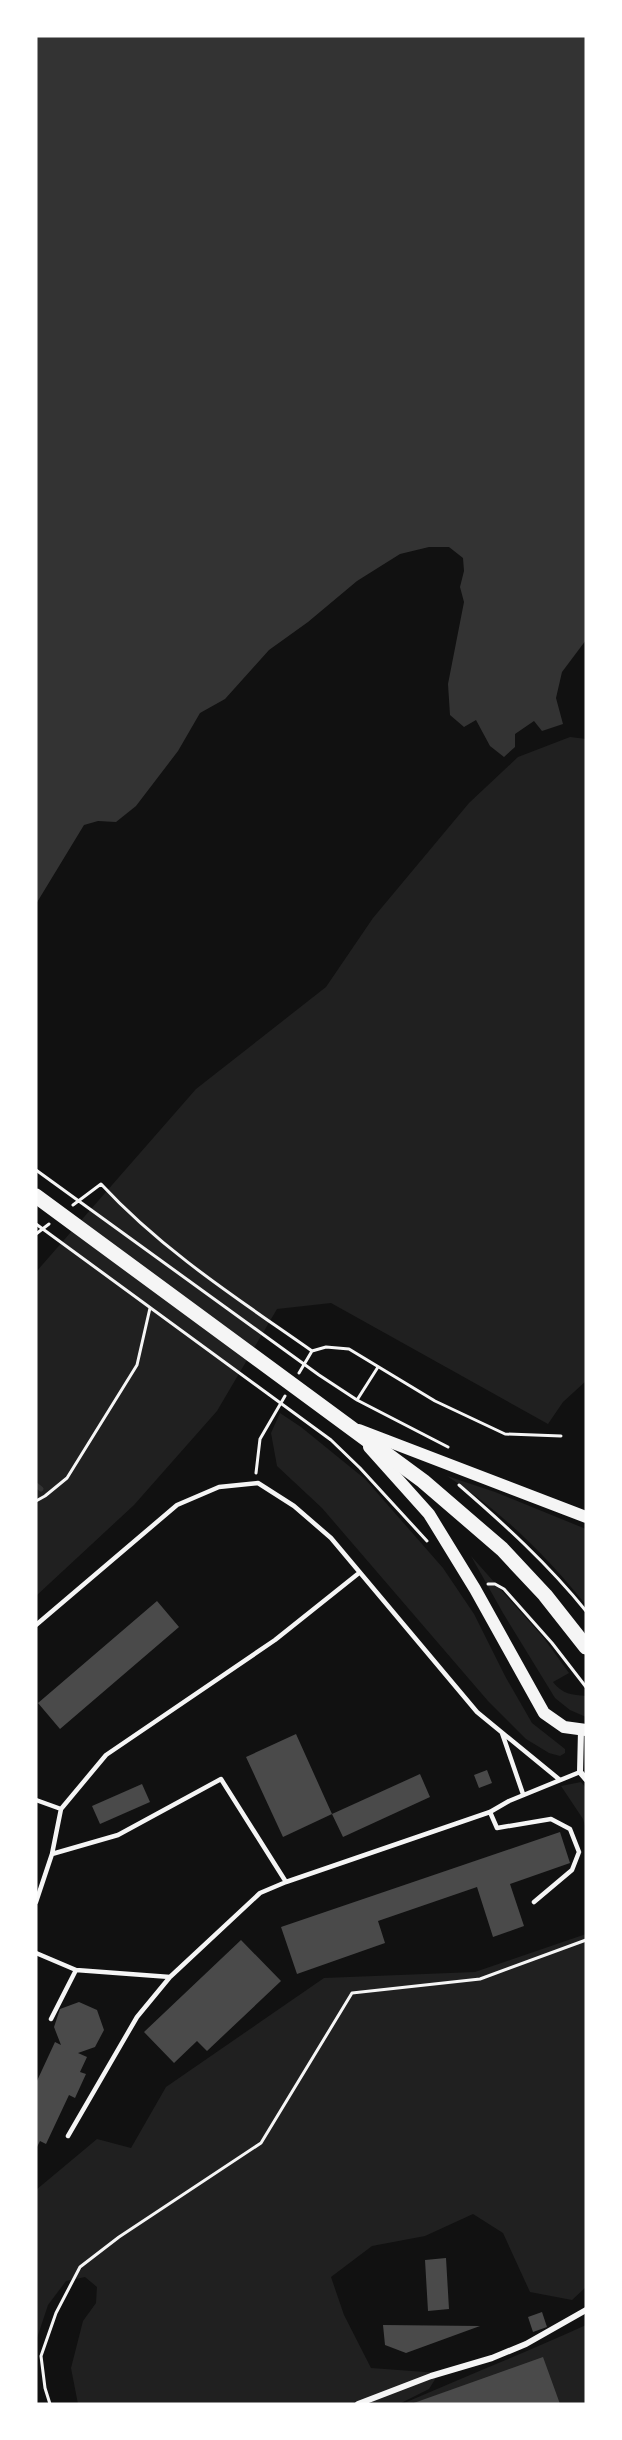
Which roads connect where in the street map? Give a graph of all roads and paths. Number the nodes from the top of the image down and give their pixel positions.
1 (36, 1170) edge
2 (101, 1184) dead end
3 (36, 1197) edge
4 (36, 1224) edge
5 (150, 1308) junction
6 (312, 1351) junction
7 (378, 1367) junction
8 (295, 1380) dead end
9 (289, 1390) dead end
10 (357, 1400) junction
11 (295, 1412) dead end
12 (350, 1426) junction
13 (561, 1436) dead end
14 (450, 1448) dead end
15 (464, 1471) junction
16 (254, 1483) junction
17 (36, 1501) edge
18 (586, 1517) edge
19 (359, 1573) junction
20 (586, 1611) edge
21 (36, 1625) edge
22 (586, 1647) edge
23 (580, 1678) dead end
24 (586, 1687) edge
25 (583, 1730) edge
26 (502, 1733) junction
27 (580, 1772) junction
28 (586, 1779) edge
29 (560, 1780) junction
30 (523, 1794) junction
31 (36, 1800) edge
32 (61, 1809) junction
33 (490, 1812) junction
34 (52, 1854) junction
35 (286, 1882) junction
36 (36, 1902) edge
37 (534, 1902) dead end
38 (586, 1940) edge
39 (36, 1953) edge
40 (76, 1970) junction
41 (170, 1977) junction
42 (51, 2019) dead end
43 (68, 2136) dead end
44 (586, 2310) edge
45 (50, 2404) edge
46 (358, 2404) edge

1 - 10 path
2 - 6 path
3 - 12 main road
4 - 5 path
5 - 11 path
5 - 17 path
6 - 7 path
6 - 8 path
7 - 10 path
7 - 13 path
9 - 16 path
10 - 14 path
12 - 15 main road
12 - 22 main road
12 - 25 main road
15 - 18 main road
15 - 20 path
16 - 19 lane
16 - 21 lane
19 - 26 lane
19 - 32 lane
23 - 24 path
25 - 27 street
26 - 29 lane
26 - 30 lane
27 - 28 street
27 - 29 lane
29 - 30 lane
30 - 33 lane
31 - 32 lane
32 - 34 lane
33 - 35 lane
33 - 37 lane
34 - 35 lane
34 - 36 lane
35 - 41 lane
38 - 45 path
39 - 40 lane
40 - 41 lane
40 - 42 lane
41 - 43 lane
44 - 46 street

